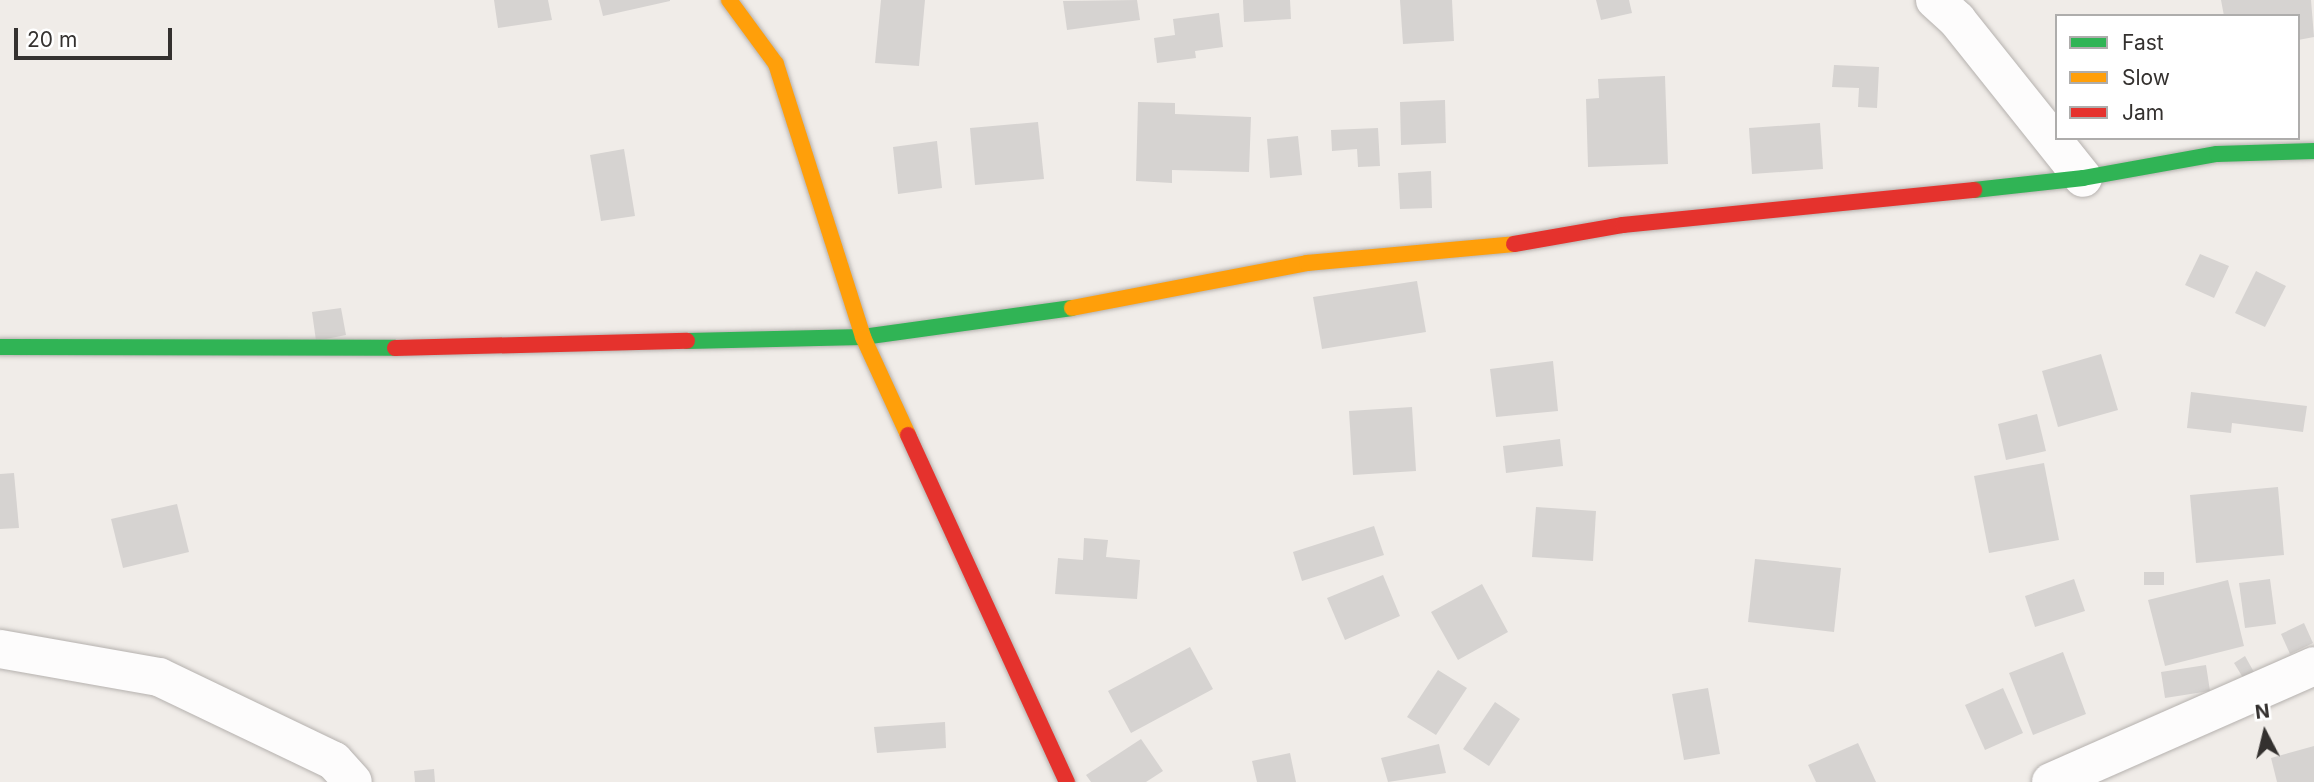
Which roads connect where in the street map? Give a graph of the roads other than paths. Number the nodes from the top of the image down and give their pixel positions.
1 (729, 0) edge
2 (1935, 0) edge
3 (2314, 150) edge
4 (2083, 178) junction
5 (863, 337) junction
6 (0, 347) edge
7 (0, 649) edge
8 (2314, 666) edge
9 (353, 782) edge
10 (1067, 782) edge
11 (2051, 782) edge

1 - 5 street
2 - 4 street
3 - 4 street
4 - 5 street
5 - 6 street
5 - 10 street
7 - 9 street
8 - 11 street

